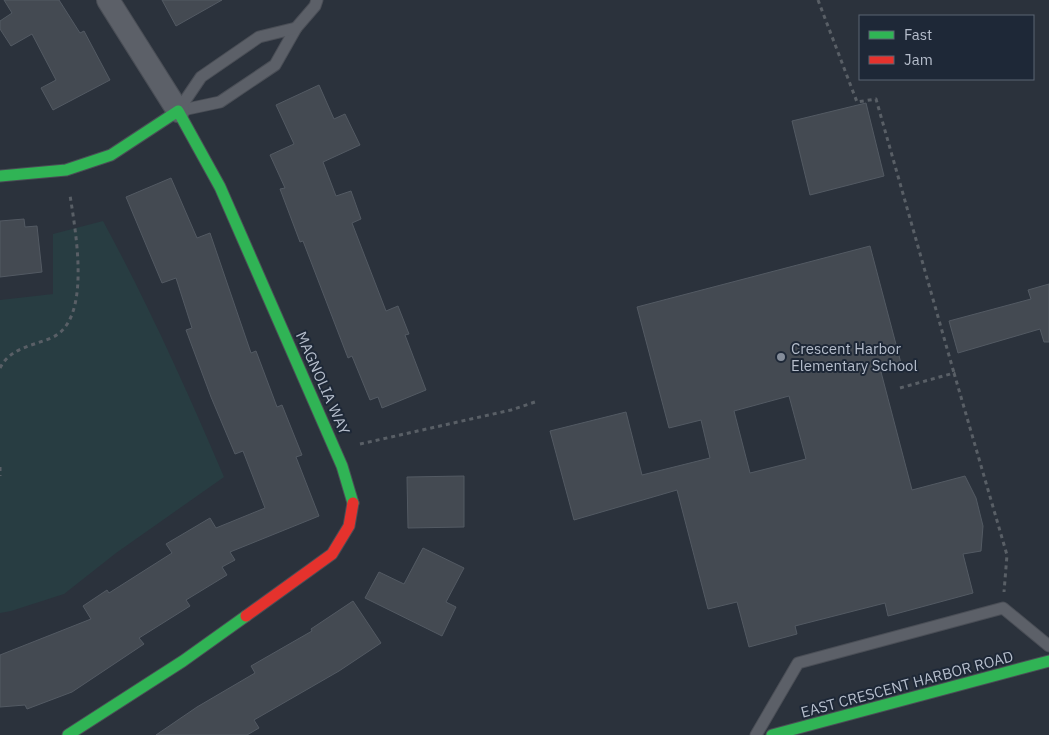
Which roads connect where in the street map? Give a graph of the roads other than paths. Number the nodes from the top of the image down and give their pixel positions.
1 (108, 0) edge
2 (317, 0) edge
3 (296, 28) junction
4 (178, 111) junction
5 (0, 176) edge
6 (1049, 646) edge
7 (1049, 661) edge
8 (68, 735) edge
9 (756, 735) edge
10 (772, 735) edge

1 - 4 street
2 - 3 lane
3 - 4 lane
3 - 4 lane
4 - 5 street
4 - 8 street, MAGNOLIA WAY
6 - 9 lane
7 - 10 street, EAST CRESCENT HARBOR ROAD

